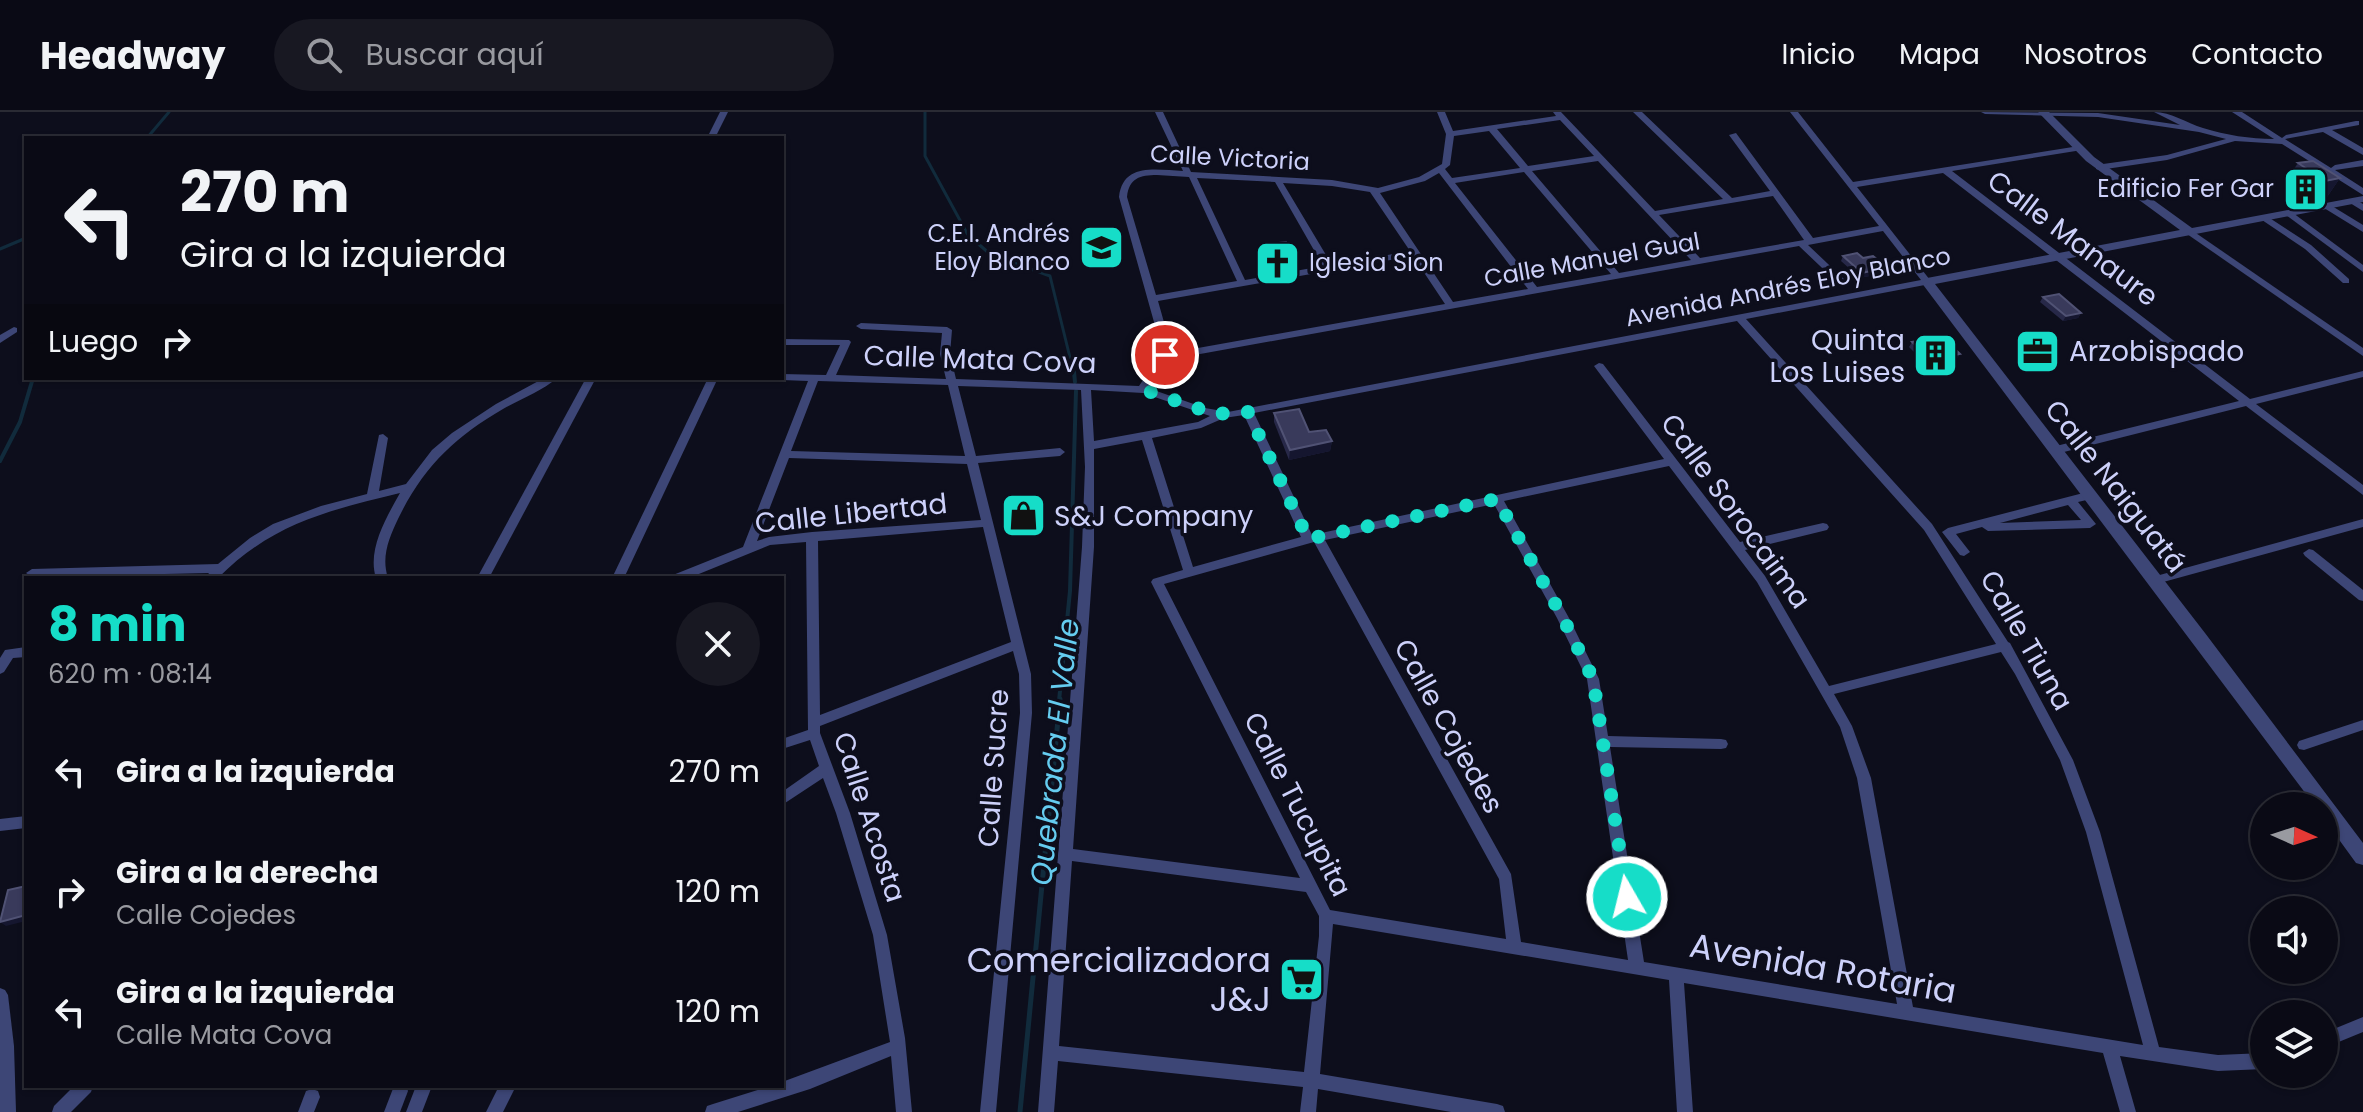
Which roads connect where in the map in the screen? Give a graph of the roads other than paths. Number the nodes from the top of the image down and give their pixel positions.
1 (724, 112) edge
2 (1159, 112) edge
3 (1441, 112) edge
4 (1637, 112) edge
5 (1794, 112) edge
6 (1985, 112) edge
7 (2158, 112) edge
8 (2236, 112) edge
9 (2044, 113) edge
10 (1560, 115) edge
11 (2356, 123) dead end
12 (1491, 128) junction
13 (2324, 129) junction
14 (2197, 130) junction
15 (1450, 134) junction
16 (1733, 135) dead end
17 (712, 136) edge
18 (2231, 140) junction
19 (2286, 140) junction
20 (2079, 148) junction
21 (2363, 152) edge
22 (1599, 158) junction
23 (2363, 163) edge
24 (2099, 167) junction
25 (2335, 168) dead end
26 (1526, 169) junction
27 (1441, 170) junction
28 (1945, 170) junction
29 (1190, 174) junction
30 (1277, 179) junction
31 (1450, 181) junction
32 (1852, 185) junction
33 (1373, 190) junction
34 (1775, 193) junction
35 (1729, 200) junction
36 (2360, 200) edge
37 (2327, 206) junction
38 (2289, 213) junction
39 (1652, 214) junction
40 (2265, 218) junction
41 (1885, 228) junction
42 (2363, 229) edge
43 (2190, 232) junction
44 (1805, 242) junction
45 (1415, 253) junction
46 (2059, 257) junction
47 (1697, 261) junction
48 (2362, 266) edge
49 (1329, 268) junction
50 (1617, 276) junction
51 (2346, 281) dead end
52 (1927, 282) junction
53 (1242, 283) junction
54 (1843, 283) dead end
55 (1535, 291) junction
56 (1152, 299) junction
57 (1451, 306) junction
58 (1739, 318) junction
59 (861, 326) dead end
60 (14, 330) dead end
61 (0, 340) edge
62 (784, 342) edge
63 (1586, 348) junction
64 (2363, 353) edge
65 (1164, 357) junction
66 (2363, 374) edge
67 (784, 377) edge
68 (814, 378) junction
69 (829, 379) junction
70 (548, 380) edge
71 (590, 380) edge
72 (712, 380) edge
73 (954, 382) junction
74 (1086, 386) junction
75 (1142, 389) junction
76 (2248, 403) junction
77 (1248, 412) junction
78 (1221, 415) junction
79 (1146, 437) junction
80 (383, 438) dead end
81 (1089, 446) junction
82 (2056, 450) junction
83 (1060, 452) dead end
84 (785, 454) junction
85 (972, 460) junction
86 (1673, 461) junction
87 (406, 488) junction
88 (2363, 491) edge
89 (2091, 495) junction
90 (372, 497) junction
91 (1497, 499) junction
92 (2070, 500) junction
93 (988, 523) junction
94 (2363, 523) edge
95 (1823, 527) dead end
96 (1963, 528) junction
97 (812, 536) junction
98 (1313, 538) junction
99 (749, 547) junction
100 (1738, 547) junction
101 (1964, 552) dead end
102 (2309, 553) dead end
103 (221, 568) junction
104 (1189, 572) junction
105 (32, 573) dead end
106 (213, 576) edge
107 (381, 576) edge
108 (484, 576) edge
109 (619, 576) edge
110 (682, 576) edge
111 (2156, 580) junction
112 (2363, 597) edge
113 (1018, 644) junction
114 (2006, 646) junction
115 (24, 652) edge
116 (0, 669) edge
117 (1828, 691) junction
118 (2363, 725) edge
119 (814, 728) junction
120 (1603, 741) junction
121 (784, 743) edge
122 (1721, 744) dead end
123 (2304, 745) dead end
124 (827, 768) junction
125 (784, 798) edge
126 (24, 822) edge
127 (0, 825) edge
128 (1067, 854) junction
129 (2363, 857) edge
130 (1311, 886) junction
131 (1326, 916) junction
132 (1514, 946) junction
133 (1637, 967) junction
134 (1676, 973) junction
135 (0, 995) edge
136 (1906, 1012) junction
137 (2363, 1024) edge
138 (2338, 1035) edge
139 (898, 1046) junction
140 (2109, 1046) junction
141 (1053, 1053) junction
142 (2153, 1054) junction
143 (2250, 1062) edge
144 (1311, 1080) junction
145 (83, 1088) edge
146 (423, 1088) edge
147 (507, 1088) edge
148 (400, 1091) dead end
149 (8, 1112) edge
150 (60, 1112) edge
151 (392, 1112) edge
152 (414, 1112) edge
153 (494, 1112) edge
154 (713, 1112) edge
155 (904, 1112) edge
156 (988, 1112) edge
157 (1046, 1112) edge
158 (1308, 1112) edge
159 (1497, 1112) edge
160 (1685, 1112) edge
161 (2128, 1112) edge

1 - 17 street
2 - 29 street
3 - 15 street
4 - 35 street
5 - 32 street, Calle Naiguatá
6 - 9 street
7 - 14 street
8 - 19 street
9 - 14 street
9 - 20 street
10 - 12 street
10 - 22 street
11 - 13 street
12 - 15 street
12 - 26 street
13 - 19 street
13 - 21 street
14 - 18 street
15 - 27 street
16 - 34 street
18 - 19 street
18 - 24 street
19 - 36 street
20 - 24 street
20 - 28 street
22 - 26 street
22 - 39 street
23 - 25 street
24 - 43 street
26 - 31 street
26 - 50 street
27 - 31 street
27 - 33 street, Calle Victoria
28 - 32 street
28 - 46 street, Calle Manaure
29 - 30 street, Calle Victoria
29 - 53 street
29 - 56 street, Calle Victoria
30 - 33 street, Calle Victoria
30 - 49 street
31 - 55 street
32 - 41 street, Calle Naiguatá
33 - 45 street
34 - 35 street
34 - 44 street
35 - 39 street
36 - 37 street, Avenida Andrés Eloy Blanco
37 - 38 street, Avenida Andrés Eloy Blanco
37 - 42 street
38 - 40 street, Avenida Andrés Eloy Blanco
38 - 48 street
39 - 47 street
40 - 43 street, Avenida Andrés Eloy Blanco
40 - 51 street
41 - 44 street, Calle Manuel Gual
41 - 52 street, Calle Naiguatá
43 - 46 street, Avenida Andrés Eloy Blanco
43 - 64 street
44 - 47 street, Calle Manuel Gual
44 - 54 street
45 - 49 street
45 - 57 street
46 - 52 street, Avenida Andrés Eloy Blanco
46 - 76 street, Calle Manaure
47 - 50 street, Calle Manuel Gual
49 - 53 street
50 - 55 street, Calle Manuel Gual
52 - 58 street, Avenida Andrés Eloy Blanco
52 - 82 street, Calle Naiguatá
53 - 56 street
55 - 57 street, Calle Manuel Gual
56 - 65 street, Calle Victoria
57 - 65 street, Calle Manuel Gual
58 - 63 street, Avenida Andrés Eloy Blanco
58 - 114 street, Calle Tiuna
59 - 73 street, Calle Sucre
60 - 61 street
62 - 69 street
63 - 77 street, Avenida Andrés Eloy Blanco
63 - 86 street, Calle Sorocaima
65 - 75 street
66 - 76 street
67 - 68 street, Calle Mata Cova
68 - 69 street, Calle Mata Cova
68 - 84 street
69 - 73 street, Calle Mata Cova
70 - 87 street
71 - 108 street
72 - 109 street
73 - 74 street, Calle Mata Cova
73 - 85 street, Calle Sucre
74 - 75 street, Calle Mata Cova
74 - 81 street
75 - 78 street, Calle Mata Cova
76 - 82 street
76 - 88 street, Calle Manaure
77 - 78 street, Avenida Andrés Eloy Blanco
77 - 98 street, Calle Cojedes
78 - 79 street
79 - 81 street
79 - 104 street
80 - 90 street
81 - 128 street
82 - 89 street, Calle Naiguatá
83 - 85 street
84 - 85 street
84 - 99 street
85 - 93 street, Calle Sucre
86 - 91 street
86 - 100 street, Calle Sorocaima
87 - 90 street
87 - 107 street
89 - 92 street
89 - 111 street, Calle Naiguatá
90 - 103 street
91 - 98 street
91 - 120 street
92 - 96 street
92 - 96 street
93 - 97 street, Calle Libertad
93 - 113 street, Calle Sucre
94 - 111 street
95 - 100 street
96 - 101 street
97 - 99 street, Calle Libertad
97 - 119 street, Calle Acosta
98 - 104 street
98 - 132 street, Calle Cojedes
99 - 110 street, Calle Libertad
100 - 117 street, Calle Sorocaima
102 - 112 street
103 - 105 street
103 - 106 street
104 - 130 street, Calle Tucupita
111 - 129 street, Calle Naiguatá
113 - 119 street
113 - 156 street, Calle Sucre
114 - 117 street
114 - 142 street, Calle Tiuna
115 - 116 street
117 - 136 street, Calle Sorocaima
118 - 123 street
119 - 121 street
119 - 124 street, Calle Acosta
120 - 122 street
120 - 133 street
124 - 125 street
124 - 139 street, Calle Acosta
126 - 127 street
128 - 130 street
128 - 141 street
130 - 131 street, Calle Tucupita
131 - 132 street, Avenida Rotaria
131 - 144 street, Calle Tucupita
132 - 133 street, Avenida Rotaria
133 - 134 street, Avenida Rotaria
134 - 136 street, Avenida Rotaria
134 - 160 street
135 - 149 street
136 - 140 street, Avenida Rotaria
137 - 138 street
139 - 154 street
139 - 155 street, Calle Acosta
140 - 142 street, Avenida Rotaria
140 - 161 street
141 - 144 street
141 - 157 street
142 - 143 street, Avenida Rotaria
144 - 158 street, Calle Tucupita
144 - 159 street
145 - 150 street
146 - 152 street
147 - 153 street
148 - 151 street

